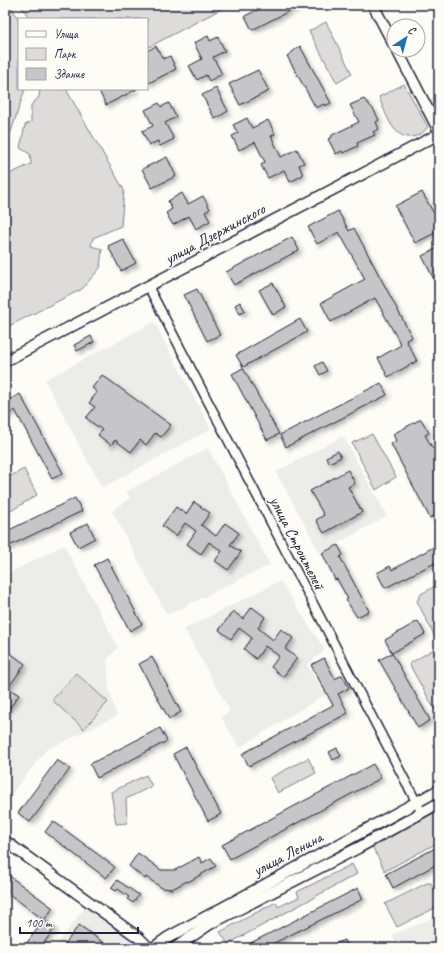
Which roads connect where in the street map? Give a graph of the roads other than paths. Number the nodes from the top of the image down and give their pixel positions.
1 (372, 5) edge
2 (386, 30) edge
3 (401, 58) edge
4 (439, 133) edge
5 (148, 286) junction
6 (5, 361) edge
7 (439, 790) edge
8 (416, 802) junction
9 (439, 803) edge
10 (422, 813) junction
11 (5, 841) edge
12 (149, 948) edge
13 (152, 948) edge
14 (175, 948) edge

1 - 2 main road
3 - 4 main road
4 - 5 main road, улица Дзержинского
5 - 6 main road, улица Дзержинского
5 - 8 street, улица Строителей
7 - 8 main road, улица Ленина
8 - 10 street, улица Строителей
8 - 13 main road, улица Ленина
9 - 10 main road, улица Ленина
10 - 14 main road, улица Ленина
11 - 12 main road

